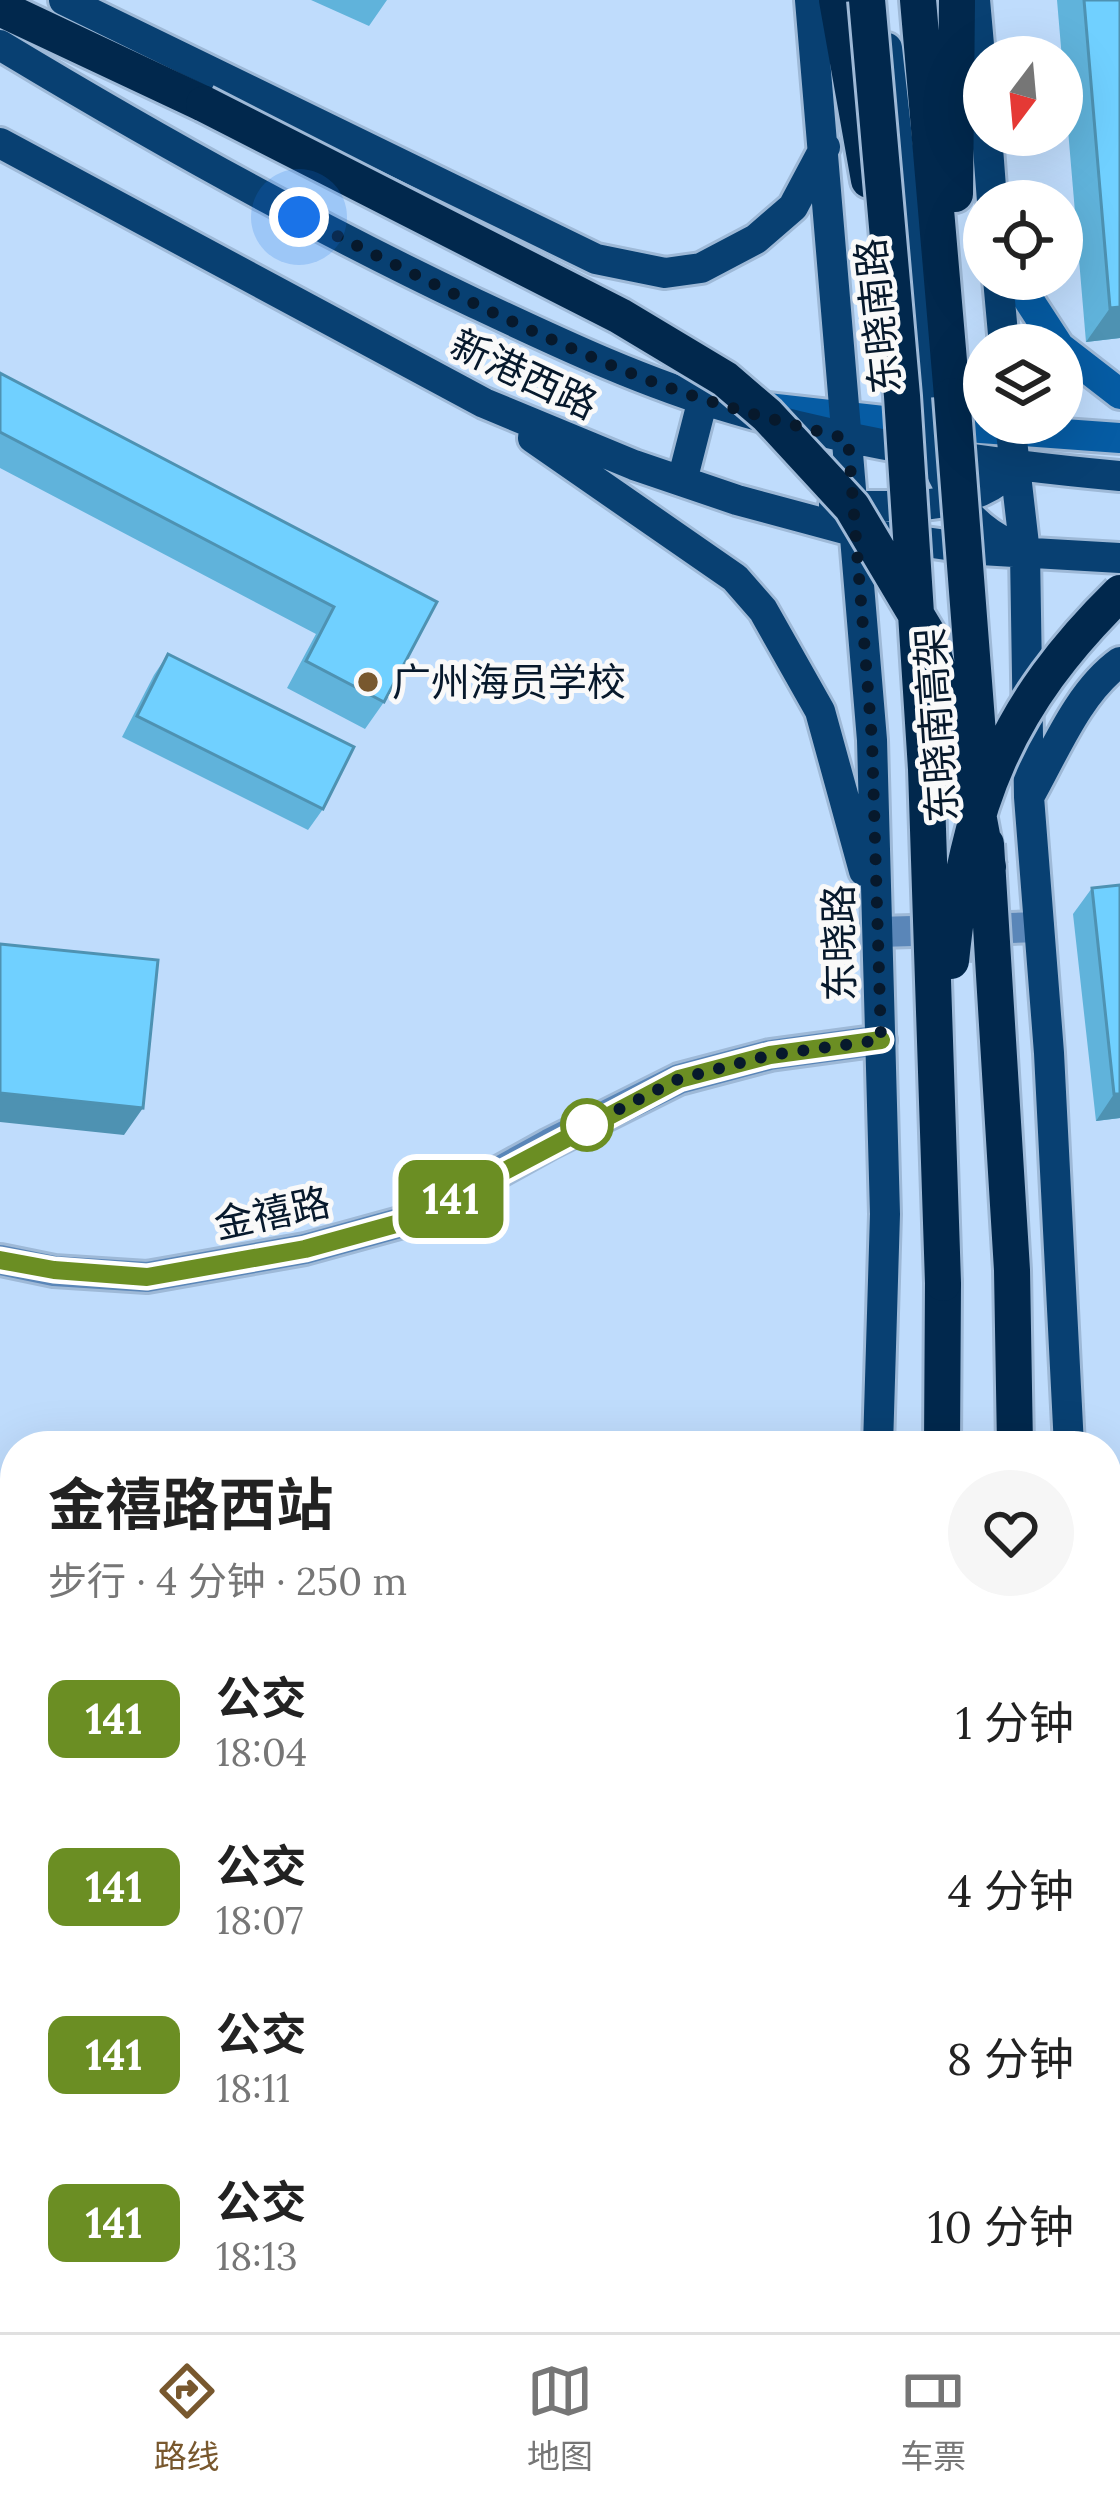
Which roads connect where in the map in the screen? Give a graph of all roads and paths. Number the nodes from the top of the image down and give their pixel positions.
1 (64, 0) edge
2 (810, 0) edge
3 (837, 0) edge
4 (867, 0) edge
5 (881, 0) edge
6 (918, 0) edge
7 (971, 3) edge
8 (0, 8) edge
9 (975, 36) edge
10 (0, 45) edge
11 (0, 143) edge
12 (825, 148) junction
13 (1083, 365) edge
14 (1120, 394) edge
15 (902, 396) junction
16 (703, 399) junction
17 (484, 403) junction
18 (938, 424) junction
19 (963, 425) edge
20 (847, 428) junction
21 (1083, 434) edge
22 (1120, 438) edge
23 (1012, 444) edge
24 (1014, 467) junction
25 (1120, 476) edge
26 (682, 481) junction
27 (954, 499) junction
28 (855, 518) junction
29 (1024, 551) junction
30 (1120, 558) edge
31 (1120, 592) edge
32 (1120, 662) edge
33 (1028, 797) junction
34 (988, 867) junction
35 (1039, 927) junction
36 (879, 932) junction
37 (881, 1040) junction
38 (0, 1260) edge
39 (944, 1283) junction
40 (878, 1431) edge
41 (942, 1431) edge
42 (1015, 1431) edge
43 (1070, 1431) edge

1 - 12 main road
2 - 12 main road, 东晓南路
3 - 15 highway, bridge
4 - 15 highway, 东晓南高架, bridge
5 - 18 main road, 东晓南路
6 - 18 highway, 东晓南高架
7 - 9 main road
7 - 18 highway
8 - 34 highway, bridge
10 - 16 main road, 新港西路
11 - 17 main road, 新港西路
12 - 20 main road, 东晓南路
13 - 14 main road
15 - 39 highway, 东晓南高架, bridge
16 - 20 main road, 新港西路
16 - 26 main road
17 - 26 main road, 新港西路
17 - 36 main road
18 - 19 main road
18 - 20 main road, 新港西路
18 - 24 main road, 新港西路
18 - 27 main road, 东晓南路
18 - 34 highway, 东晓南高架, bridge
20 - 28 main road, 东晓路
21 - 22 main road
23 - 24 main road
24 - 25 main road, 新港西路
24 - 27 main road
24 - 29 main road
26 - 28 main road, 新港西路
27 - 28 main road
27 - 29 main road, 东晓南路
28 - 29 main road, 新港西路
28 - 36 main road, 东晓路
29 - 30 main road, 新港西路
29 - 33 main road
31 - 39 highway, bridge
32 - 33 main road
33 - 35 main road
34 - 42 highway, 东晓南高架, bridge
35 - 36 street
35 - 43 main road
36 - 37 main road, 东晓路
37 - 38 street, 金禧路
37 - 40 main road, 东晓路
39 - 41 highway, 东晓南高架

